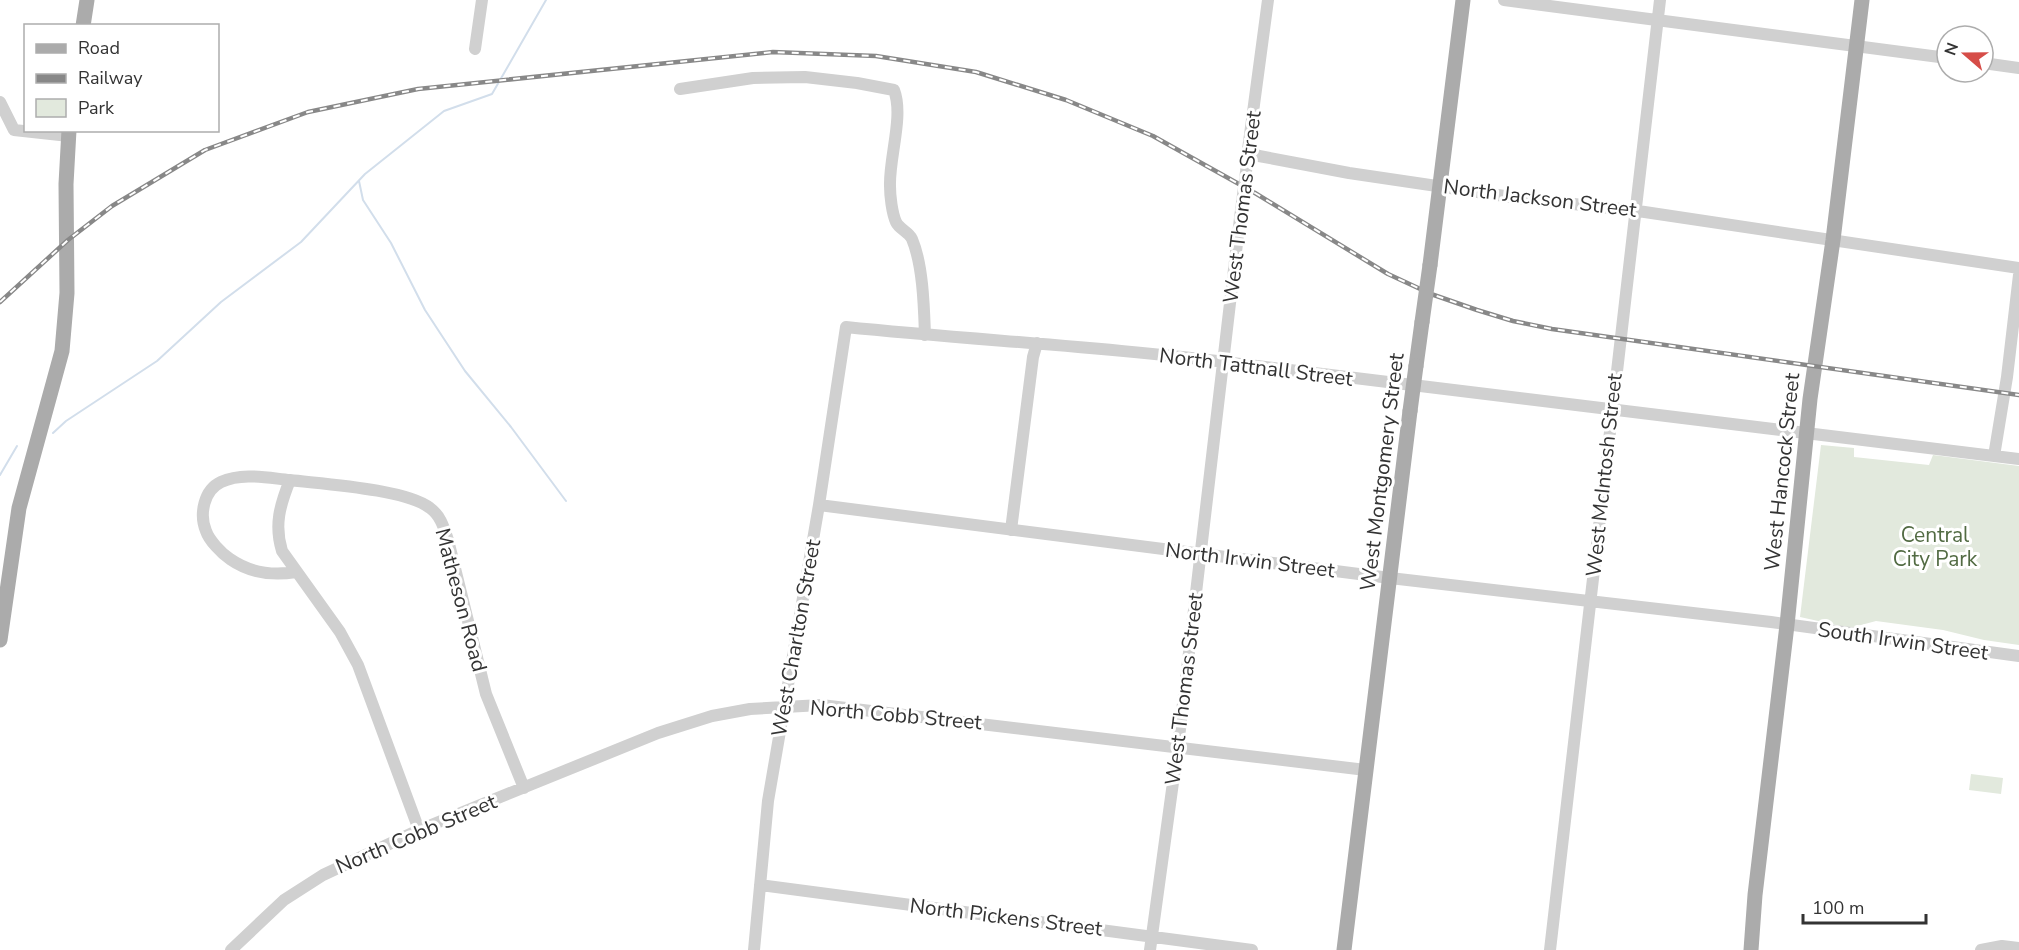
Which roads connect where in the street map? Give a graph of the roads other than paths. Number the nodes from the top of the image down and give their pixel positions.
1 (87, 0) edge
2 (482, 0) edge
3 (1268, 0) edge
4 (1463, 0) edge
5 (1504, 0) edge
6 (1660, 0) edge
7 (1862, 0) edge
8 (1658, 19) junction
9 (83, 24) edge
10 (1857, 45) junction
11 (475, 49) dead end
12 (1935, 56) edge
13 (1995, 65) edge
14 (2019, 68) edge
15 (680, 88) dead end
16 (0, 102) edge
17 (24, 131) edge
18 (51, 132) edge
19 (69, 133) edge
20 (1247, 158) junction
21 (1441, 186) junction
22 (1635, 211) junction
23 (1833, 240) junction
24 (2019, 268) edge
25 (2019, 275) edge
26 (846, 327) joint
27 (925, 335) junction
28 (1037, 343) junction
29 (1222, 362) junction
30 (1612, 410) junction
31 (1807, 433) junction
32 (1994, 456) junction
33 (2019, 459) edge
34 (290, 480) junction
35 (819, 505) junction
36 (1011, 530) junction
37 (1199, 554) junction
38 (296, 572) junction
39 (1390, 578) junction
40 (1589, 602) junction
41 (1787, 625) junction
42 (0, 640) edge
43 (2019, 656) edge
44 (783, 706) junction
45 (1178, 746) junction
46 (1366, 770) junction
47 (524, 788) junction
48 (419, 830) junction
49 (760, 885) junction
50 (1152, 936) junction
51 (2019, 948) edge
52 (231, 950) edge
53 (754, 950) edge
54 (1150, 950) edge
55 (1252, 950) edge
56 (1344, 950) edge
57 (1550, 950) edge
58 (1751, 950) edge
59 (1981, 950) edge

1 - 9 main road
2 - 11 street
3 - 20 street, West Thomas Street
4 - 21 main road, West Montgomery Street
5 - 8 street
6 - 8 street, West McIntosh Street
7 - 10 main road, West Hancock Street
8 - 10 street
8 - 22 street, West McIntosh Street
10 - 12 street
10 - 23 main road, West Hancock Street
13 - 14 street
15 - 27 street
16 - 17 street
18 - 19 street
19 - 42 main road
20 - 21 street, North Jackson Street
20 - 29 street, West Thomas Street, bridge
21 - 22 street, North Jackson Street
21 - 39 main road, West Montgomery Street, bridge
22 - 23 street, North Jackson Street
22 - 30 street, West McIntosh Street
23 - 24 street, North Jackson Street
23 - 31 main road, West Hancock Street
25 - 32 street
26 - 27 street, North Tattnall Street
26 - 35 street, West Charlton Street
27 - 28 street, North Tattnall Street
28 - 29 street, North Tattnall Street
28 - 36 street
29 - 30 street, North Tattnall Street
29 - 37 street, West Thomas Street
30 - 31 street, North Tattnall Street
30 - 40 street, West McIntosh Street
31 - 32 street, North Tattnall Street
31 - 41 main road, West Hancock Street
32 - 33 street, North Tattnall Street
34 - 38 street
34 - 38 street, Matheson Road
34 - 47 street, Matheson Road
35 - 36 street, North Irwin Street
35 - 44 street, West Charlton Street
36 - 37 street, North Irwin Street
37 - 39 street, North Irwin Street
37 - 45 street, West Thomas Street
38 - 48 street
39 - 40 street, North Irwin Street
39 - 46 main road, West Montgomery Street
40 - 41 street, North Irwin Street
40 - 57 street, West McIntosh Street
41 - 43 street, South Irwin Street
41 - 58 main road, West Hancock Street
44 - 45 street, North Cobb Street
44 - 47 street, North Cobb Street
44 - 49 street, West Charlton Street
45 - 46 street, North Cobb Street
45 - 50 street, West Thomas Street
46 - 56 main road, West Montgomery Street
47 - 48 street, North Cobb Street
48 - 52 street, North Cobb Street
49 - 50 street, North Pickens Street
49 - 53 street, West Charlton Street
50 - 54 street, West Thomas Street
50 - 55 street, North Pickens Street
51 - 59 street

